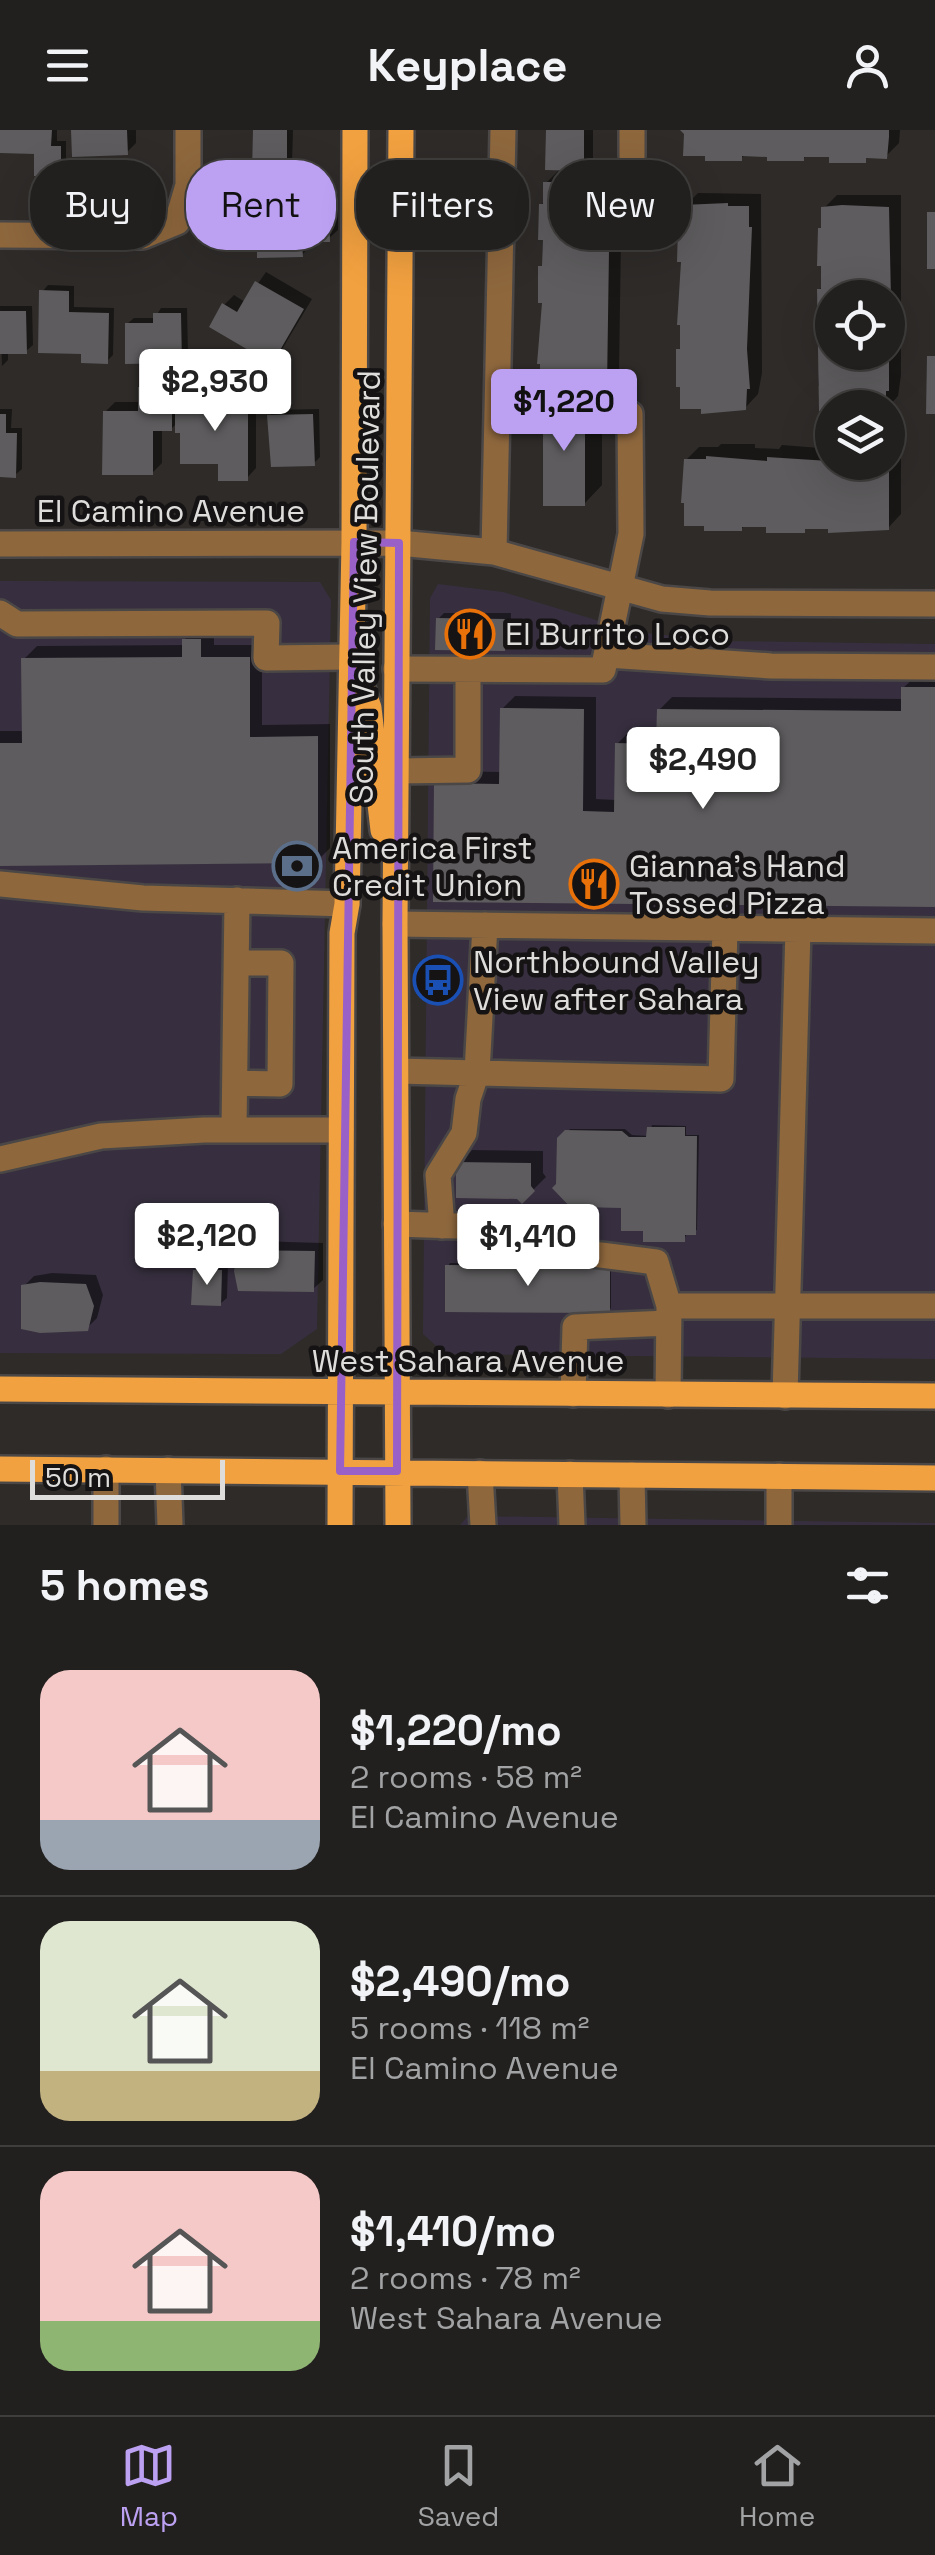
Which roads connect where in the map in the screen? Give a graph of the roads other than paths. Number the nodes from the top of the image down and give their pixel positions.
1 (188, 130) edge
2 (355, 130) edge
3 (401, 130) edge
4 (502, 130) edge
5 (632, 130) edge
6 (632, 156) dead end
7 (0, 235) edge
8 (630, 414) dead end
9 (354, 542) junction
10 (399, 543) junction
11 (0, 544) edge
12 (494, 552) junction
13 (619, 588) junction
14 (935, 604) edge
15 (0, 613) edge
16 (606, 655) junction
17 (350, 658) junction
18 (935, 667) edge
19 (396, 670) junction
20 (468, 671) junction
21 (396, 771) junction
22 (0, 884) edge
23 (238, 900) junction
24 (347, 904) junction
25 (395, 924) junction
26 (485, 925) junction
27 (725, 928) junction
28 (798, 929) junction
29 (935, 930) edge
30 (237, 963) junction
31 (397, 1071) junction
32 (478, 1072) junction
33 (235, 1083) junction
34 (234, 1130) junction
35 (341, 1130) junction
36 (0, 1159) edge
37 (396, 1224) junction
38 (442, 1226) junction
39 (935, 1306) edge
40 (787, 1307) junction
41 (668, 1315) junction
42 (0, 1389) edge
43 (338, 1392) junction
44 (397, 1392) junction
45 (574, 1394) junction
46 (668, 1395) junction
47 (785, 1396) junction
48 (935, 1396) edge
49 (0, 1469) edge
50 (106, 1470) junction
51 (168, 1470) junction
52 (340, 1471) junction
53 (396, 1471) junction
54 (480, 1473) junction
55 (570, 1474) junction
56 (632, 1475) junction
57 (779, 1476) junction
58 (935, 1478) edge
59 (106, 1525) edge
60 (170, 1525) edge
61 (340, 1525) edge
62 (398, 1525) edge
63 (483, 1525) edge
64 (572, 1525) edge
65 (633, 1525) edge
66 (779, 1525) edge

1 - 7 street
2 - 9 main road, South Valley View Boulevard
3 - 10 main road, South Valley View Boulevard
4 - 12 street
5 - 6 street
8 - 13 street
9 - 10 street, El Camino Avenue
9 - 11 street, El Camino Avenue
9 - 17 main road, South Valley View Boulevard
10 - 12 street, El Camino Avenue
10 - 19 main road, South Valley View Boulevard
12 - 13 street, El Camino Avenue
13 - 14 street, El Camino Avenue
13 - 16 street
15 - 17 street
16 - 18 street
16 - 20 street
17 - 24 main road, South Valley View Boulevard
17 - 25 main road
19 - 20 street
19 - 21 main road, South Valley View Boulevard
20 - 21 street
21 - 25 main road, South Valley View Boulevard
22 - 23 street
23 - 24 street
23 - 30 street
24 - 35 main road, South Valley View Boulevard
25 - 26 street
25 - 31 main road, South Valley View Boulevard
26 - 27 street
26 - 32 street
27 - 28 street
27 - 32 street
28 - 29 street
28 - 40 street
30 - 33 street
30 - 33 street
31 - 32 street
31 - 37 main road, South Valley View Boulevard
32 - 38 street
33 - 34 street
34 - 35 street
34 - 36 street
35 - 43 main road, South Valley View Boulevard
37 - 38 street
37 - 44 main road, South Valley View Boulevard
38 - 41 street
39 - 40 street
40 - 41 street
40 - 47 street
41 - 45 street
41 - 46 street
42 - 43 main road, West Sahara Avenue
43 - 44 main road, West Sahara Avenue
43 - 52 main road, South Valley View Boulevard
44 - 45 main road, West Sahara Avenue
44 - 53 main road, South Valley View Boulevard
45 - 46 main road, West Sahara Avenue
46 - 47 main road, West Sahara Avenue
47 - 48 main road, West Sahara Avenue
49 - 50 main road
50 - 51 main road
50 - 59 street
51 - 52 main road
51 - 60 street
52 - 53 main road
52 - 61 main road, South Valley View Boulevard
53 - 54 main road
53 - 62 main road, South Valley View Boulevard
54 - 55 main road
54 - 63 street
55 - 56 main road
55 - 64 street
56 - 57 main road
56 - 65 street
57 - 58 main road
57 - 66 street

